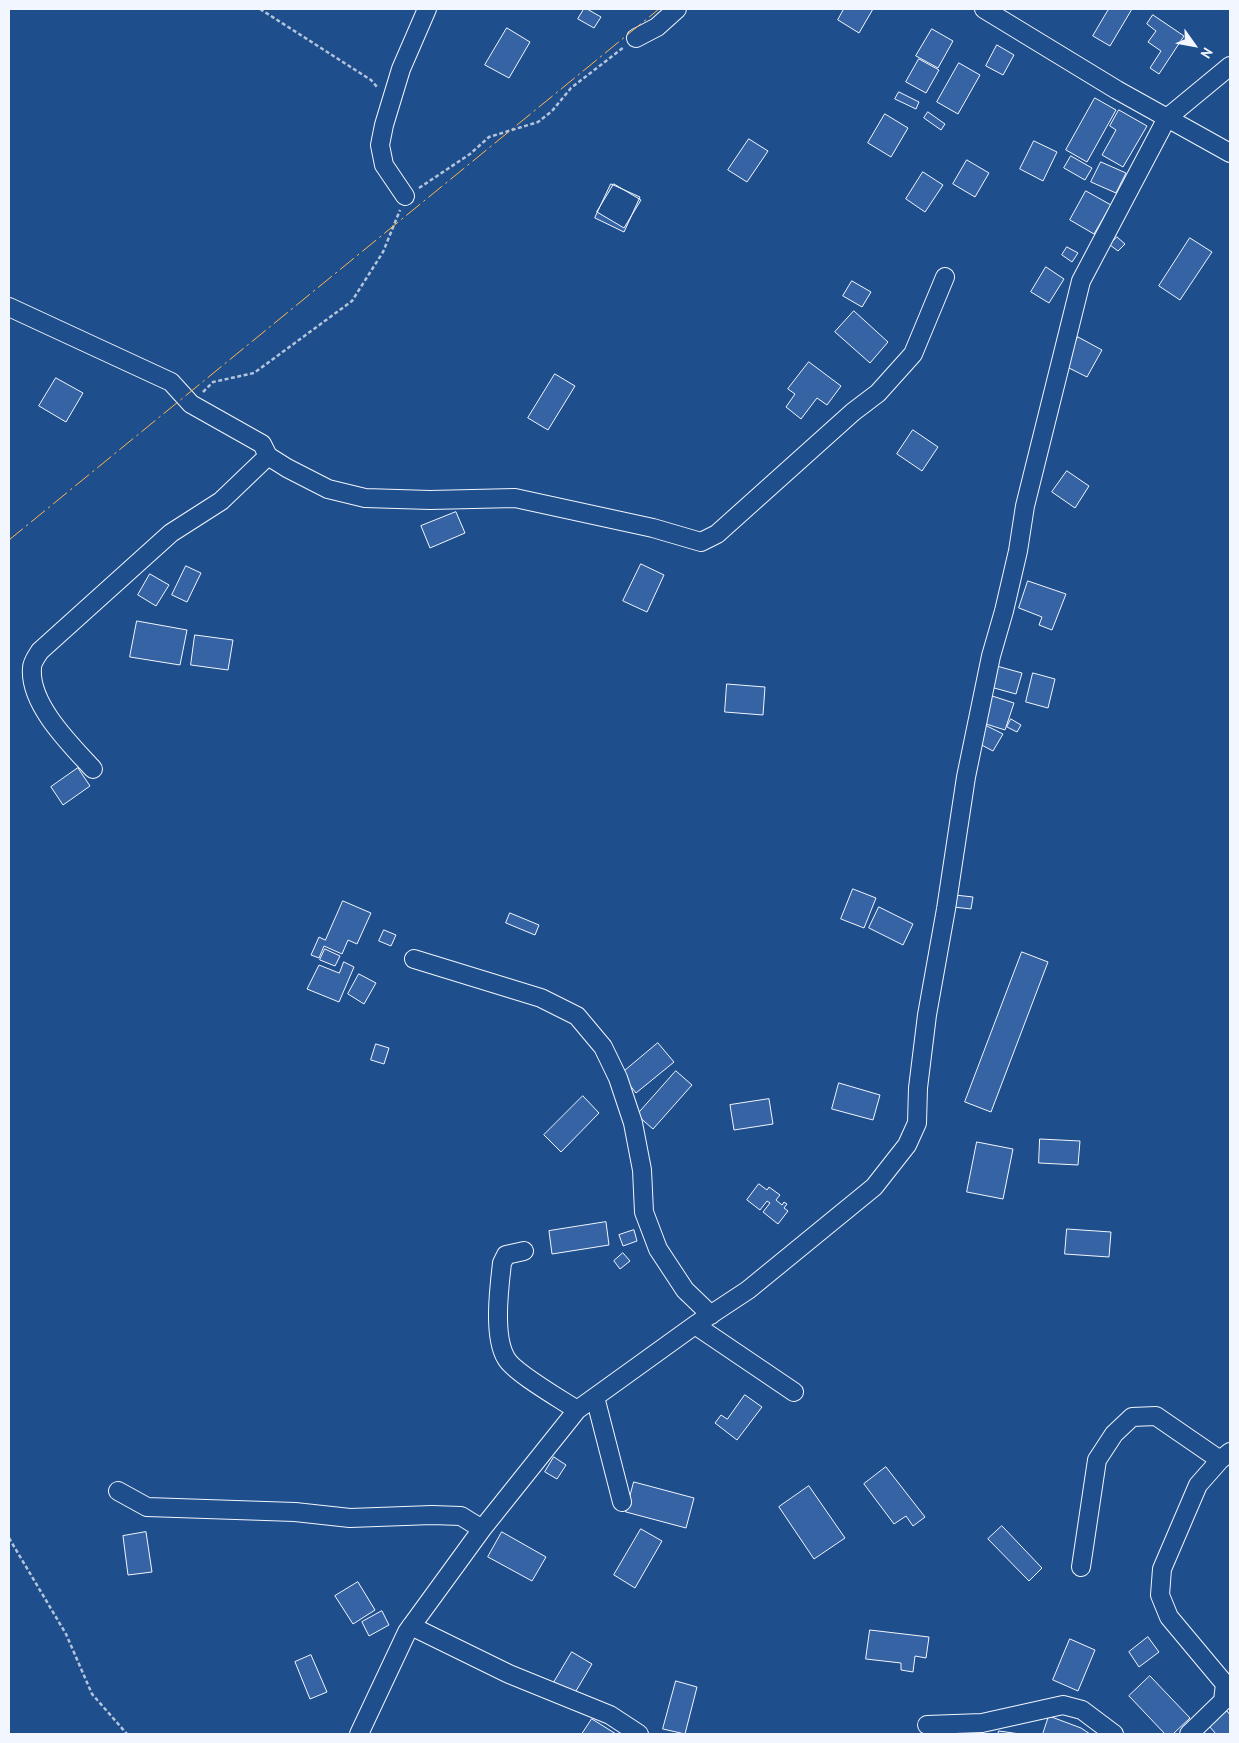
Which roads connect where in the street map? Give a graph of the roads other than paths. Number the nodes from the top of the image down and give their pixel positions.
1 (427, 9) edge
2 (677, 9) edge
3 (984, 9) edge
4 (636, 38) road end
5 (1230, 66) edge
6 (1167, 118) junction
7 (1230, 153) edge
8 (405, 196) road end
9 (945, 278) dead end
10 (9, 307) edge
11 (268, 456) junction
12 (93, 769) dead end
13 (414, 958) dead end
14 (524, 1251) dead end
15 (711, 1315) junction
16 (695, 1326) junction
17 (794, 1392) dead end
18 (595, 1397) junction
19 (577, 1410) junction
20 (1225, 1456) edge
21 (118, 1491) dead end
22 (622, 1502) dead end
23 (482, 1529) junction
24 (1081, 1567) dead end
25 (411, 1626) junction
26 (927, 1724) dead end
27 (359, 1734) edge
28 (639, 1734) edge
29 (1114, 1734) edge
30 (1189, 1734) edge

1 - 8 street
2 - 4 street
3 - 6 street
5 - 6 street
6 - 7 street
6 - 15 street
9 - 11 street
10 - 11 street
11 - 12 street
13 - 15 street
14 - 19 street
15 - 16 street
16 - 17 street
16 - 18 street
18 - 19 street
18 - 22 street
19 - 23 street
20 - 24 street
20 - 30 street
21 - 23 street
23 - 25 street
25 - 27 street
25 - 28 street
26 - 29 street

